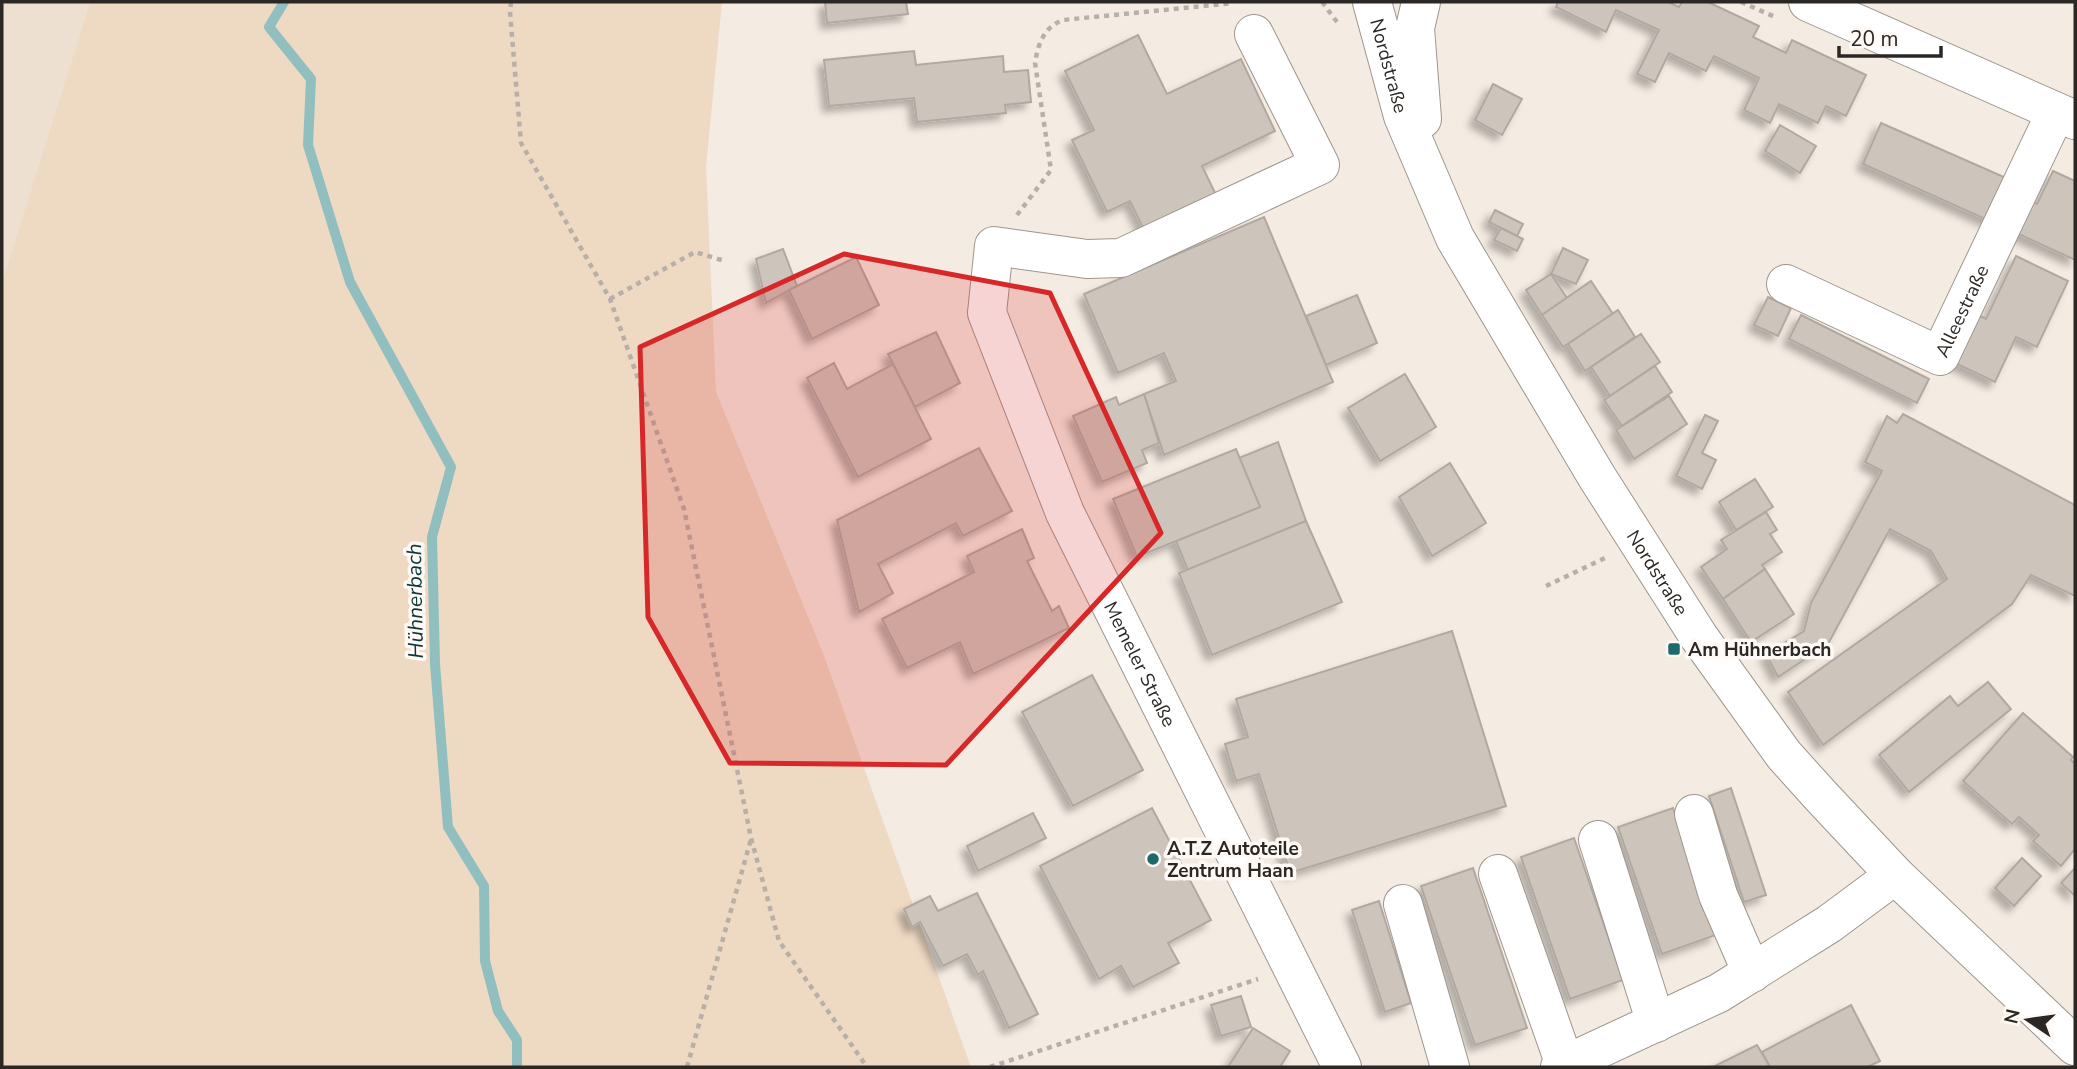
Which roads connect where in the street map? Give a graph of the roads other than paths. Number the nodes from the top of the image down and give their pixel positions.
1 (1372, 2) edge
2 (1421, 2) edge
3 (1808, 2) edge
4 (1246, 18) edge
5 (2066, 116) edge
6 (1426, 170) junction
7 (1786, 284) dead end
8 (1694, 814) dead end
9 (1598, 840) dead end
10 (1498, 874) dead end
11 (1895, 875) junction
12 (1403, 904) dead end
13 (1752, 973) junction
14 (1656, 1023) junction
15 (2075, 1046) edge
16 (1562, 1066) edge
17 (1342, 1067) edge
18 (1450, 1067) edge

1 - 6 street, Nordstraße
2 - 6 street, Nordstraße
3 - 5 street, Alleestraße
4 - 17 street, Memeler Straße
5 - 7 street, Alleestraße
6 - 11 street, Nordstraße
8 - 13 street
9 - 14 street
10 - 16 street
11 - 13 street
11 - 15 street, Nordstraße
12 - 18 street
13 - 14 street
14 - 16 street

